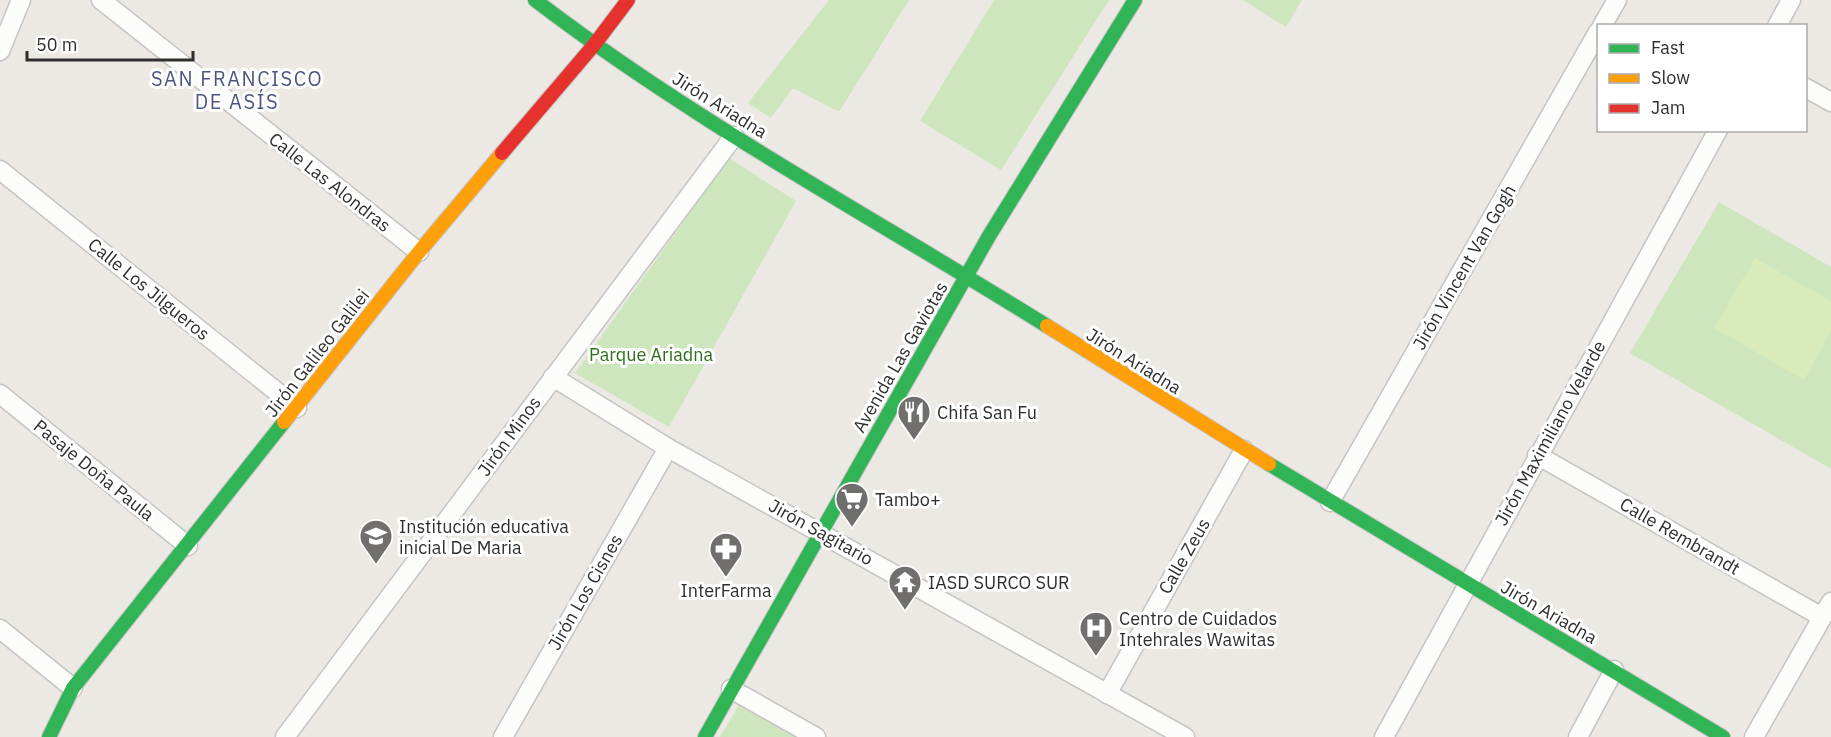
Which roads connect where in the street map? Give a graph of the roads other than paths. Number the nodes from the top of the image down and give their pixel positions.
1 (21, 0) edge
2 (101, 0) edge
3 (535, 0) edge
4 (627, 0) edge
5 (1135, 0) edge
6 (1617, 0) edge
7 (1791, 0) edge
8 (1603, 24) edge
9 (1778, 24) edge
10 (1597, 35) edge
11 (594, 45) junction
12 (0, 51) edge
13 (1807, 89) edge
14 (1831, 102) edge
15 (1717, 132) edge
16 (734, 136) junction
17 (0, 170) edge
18 (419, 252) junction
19 (967, 276) junction
20 (553, 377) junction
21 (0, 394) edge
22 (297, 408) junction
23 (668, 448) junction
24 (1244, 450) junction
25 (1538, 455) junction
26 (1330, 502) junction
27 (822, 532) junction
28 (188, 546) junction
29 (1466, 585) junction
30 (1827, 609) edge
31 (0, 629) edge
32 (1614, 670) junction
33 (73, 688) junction
34 (731, 689) junction
35 (1107, 694) junction
36 (49, 737) edge
37 (285, 737) edge
38 (503, 737) edge
39 (705, 737) edge
40 (816, 737) edge
41 (1185, 737) edge
42 (1384, 737) edge
43 (1578, 737) edge
44 (1723, 737) edge
45 (1754, 737) edge

1 - 12 street
2 - 18 street, Calle Las Alondras
3 - 11 street, Jirón Ariadna
4 - 11 street, Jirón Galileo Galilei
5 - 19 street, Avenida Las Gaviotas
6 - 8 street
7 - 9 street
10 - 26 street, Jirón Vincent Van Gogh
11 - 16 street, Jirón Ariadna
11 - 18 street, Jirón Galileo Galilei
13 - 14 street
15 - 25 street, Jirón Maximiliano Velarde
16 - 19 street, Jirón Ariadna
16 - 20 street, Jirón Minos
17 - 22 street, Calle Los Jilgueros
18 - 22 street, Jirón Galileo Galilei
19 - 24 street, Jirón Ariadna
19 - 27 street, Avenida Las Gaviotas
20 - 23 street, Jirón Sagitario
20 - 37 street, Jirón Minos
21 - 28 street, Pasaje Doña Paula
22 - 28 street, Jirón Galileo Galilei
23 - 27 street, Jirón Sagitario
23 - 38 street, Jirón Los Cisnes
24 - 26 street, Jirón Ariadna
24 - 35 street, Calle Zeus
25 - 29 street, Jirón Maximiliano Velarde
25 - 30 street, Calle Rembrandt
26 - 29 street, Jirón Ariadna
27 - 34 street, Avenida Las Gaviotas
27 - 35 street, Jirón Sagitario
28 - 33 street, Jirón Galileo Galilei
29 - 32 street, Jirón Ariadna
29 - 42 street, Jirón Maximiliano Velarde
30 - 45 street
31 - 33 street
32 - 43 street
32 - 44 street, Jirón Ariadna
33 - 36 street, Jirón Galileo Galilei
34 - 39 street, Avenida Las Gaviotas
34 - 40 street
35 - 41 street, Jirón Sagitario

